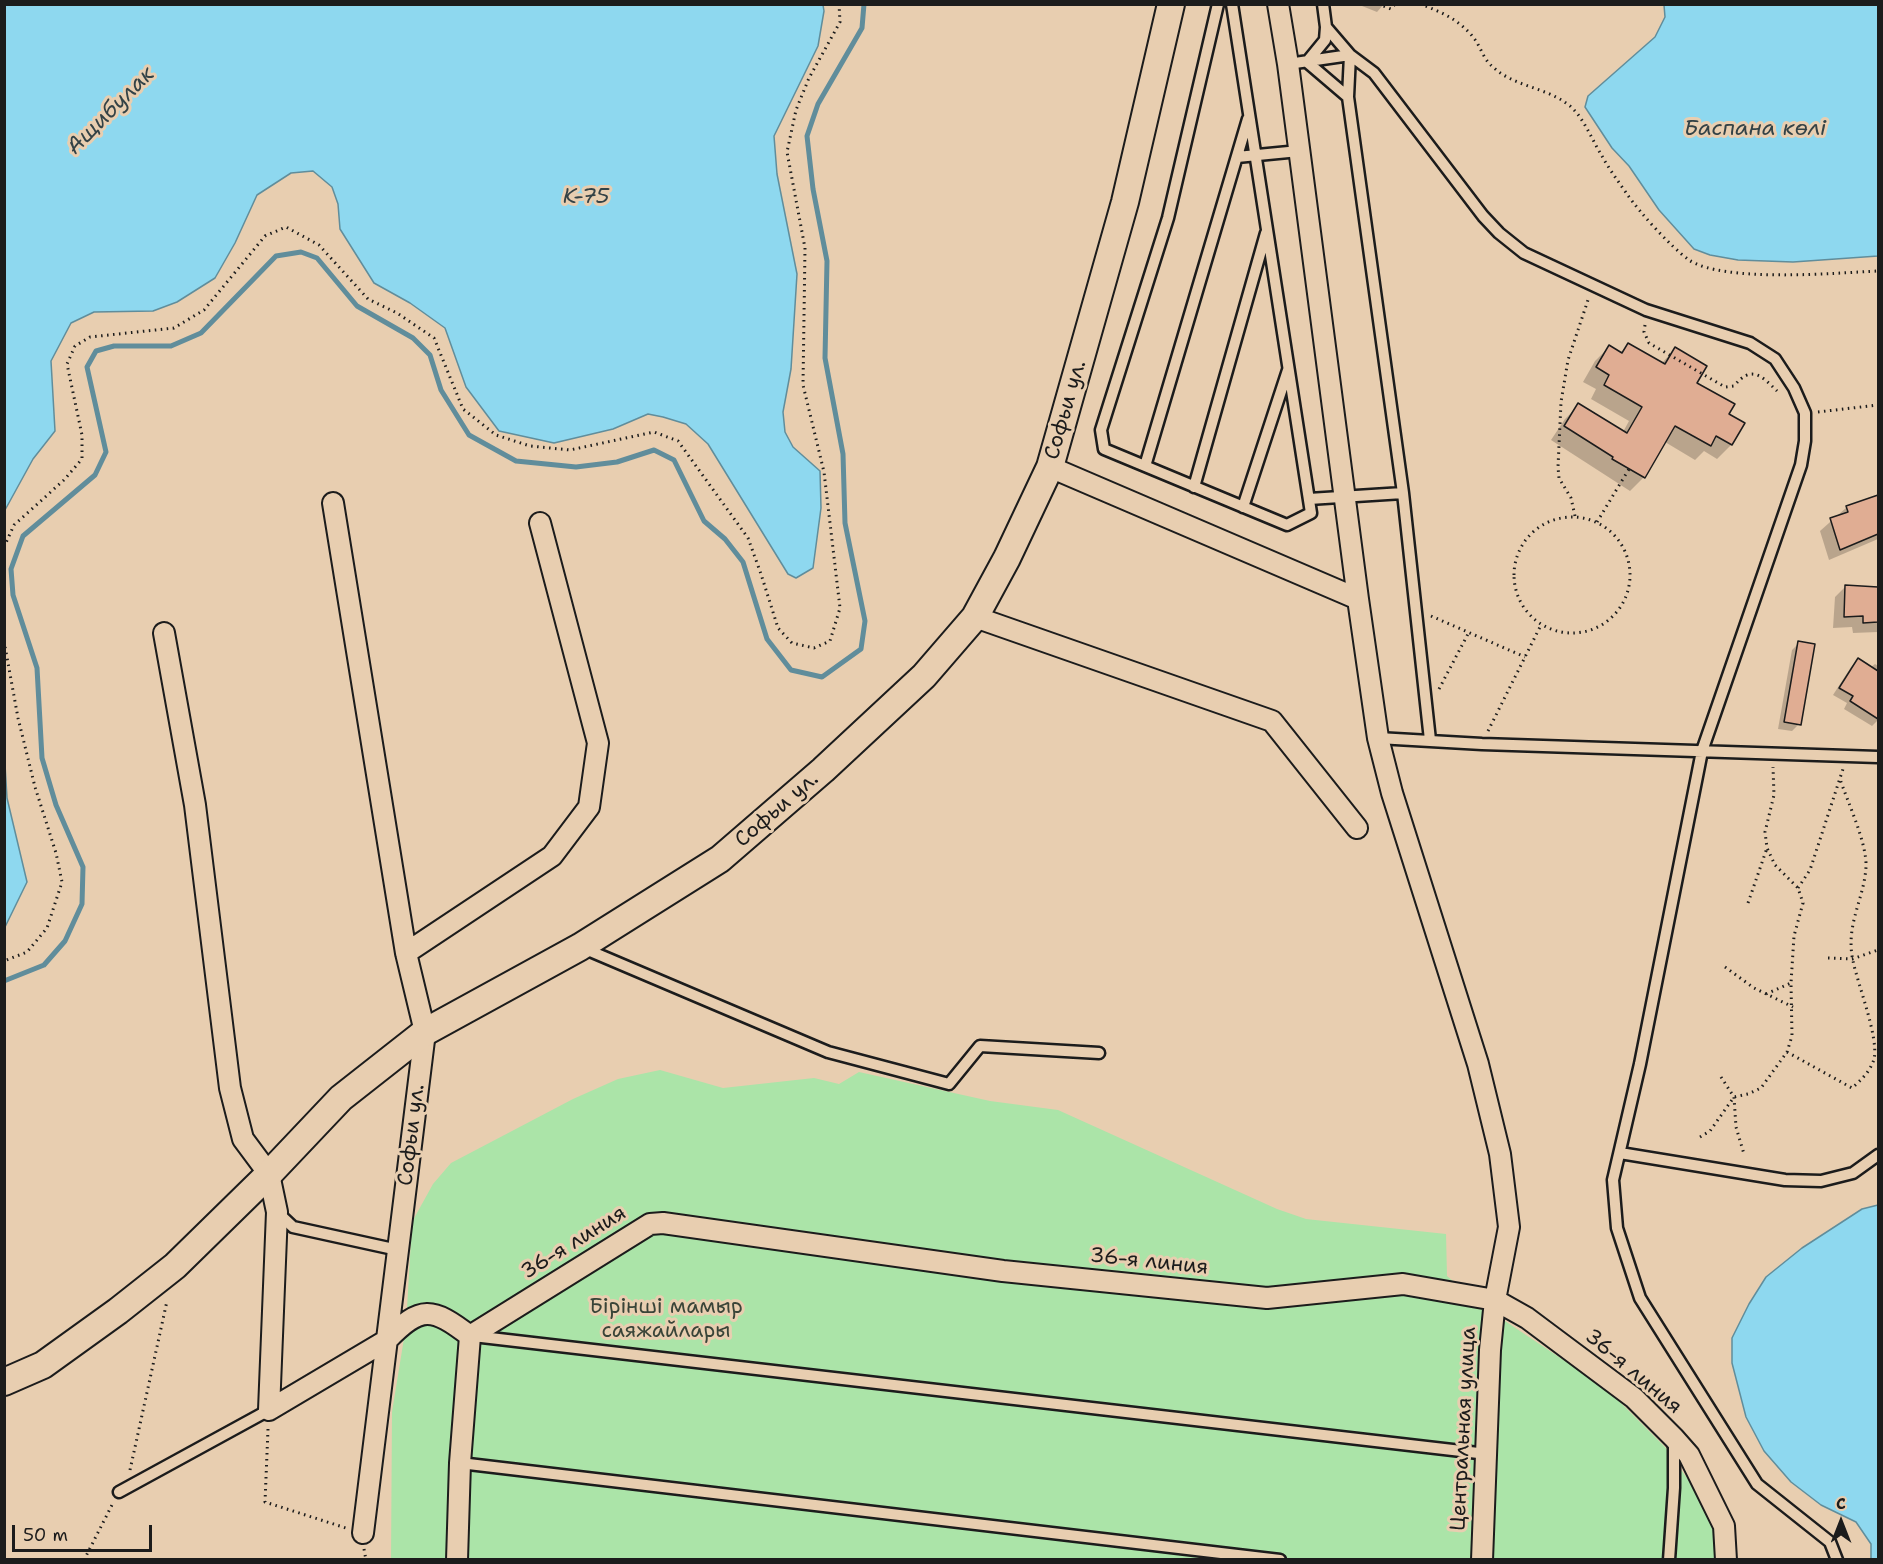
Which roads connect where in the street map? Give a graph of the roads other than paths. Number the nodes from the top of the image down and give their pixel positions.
1 (1171, 4) edge
2 (1218, 4) edge
3 (1232, 4) edge
4 (1278, 4) edge
5 (1323, 4) edge
6 (1326, 27) junction
7 (1350, 55) junction
8 (1307, 62) junction
9 (1288, 64) junction
10 (1348, 97) junction
11 (1249, 116) junction
12 (1299, 151) junction
13 (1255, 155) junction
14 (1237, 157) junction
15 (1267, 229) junction
16 (1288, 368) junction
17 (1050, 466) junction
18 (1145, 466) junction
19 (1194, 487) junction
20 (1403, 493) junction
21 (1344, 497) junction
22 (1309, 500) junction
23 (333, 503) dead end
24 (1243, 507) junction
25 (540, 523) dead end
26 (1358, 599) junction
27 (975, 617) junction
28 (164, 633) dead end
29 (1378, 738) junction
30 (1430, 740) junction
31 (1702, 752) junction
32 (1878, 757) edge
33 (1357, 828) dead end
34 (580, 947) junction
35 (406, 952) junction
36 (425, 1032) junction
37 (1099, 1053) dead end
38 (1620, 1153) junction
39 (1878, 1155) edge
40 (269, 1174) junction
41 (277, 1212) junction
42 (398, 1250) junction
43 (1495, 1300) junction
44 (470, 1335) junction
45 (387, 1340) junction
46 (4, 1382) edge
47 (269, 1410) junction
48 (1674, 1438) junction
49 (1487, 1454) junction
50 (460, 1463) junction
51 (119, 1492) road end
52 (363, 1533) road end
53 (457, 1560) edge
54 (1280, 1560) edge
55 (1482, 1560) edge
56 (1670, 1560) edge
57 (1726, 1560) edge
58 (1837, 1560) edge

1 - 17 street, Софьи ул.
2 - 18 lane
3 - 11 lane
4 - 9 street, Центральная улица
5 - 6 lane
6 - 7 lane
6 - 8 lane
7 - 8 lane
7 - 10 lane
7 - 31 lane
8 - 9 lane
8 - 10 lane
9 - 12 street, Центральная улица
10 - 20 lane
11 - 13 lane
11 - 14 lane
12 - 13 lane
12 - 21 street, Центральная улица
13 - 14 lane
13 - 15 lane
14 - 18 lane
15 - 16 lane
15 - 19 lane
16 - 22 lane
16 - 24 lane
17 - 26 street
17 - 27 street, Софьи ул.
18 - 19 lane
19 - 24 lane
20 - 21 lane
20 - 30 lane
21 - 22 lane
21 - 26 street, Центральная улица
22 - 24 lane
23 - 35 street
25 - 35 street
26 - 29 street, Центральная улица
27 - 33 street
27 - 34 street, Софьи ул.
28 - 40 street
29 - 30 lane
29 - 43 street, Центральная улица
30 - 31 lane
31 - 32 lane
31 - 38 lane
34 - 36 street, Софьи ул.
34 - 37 lane
35 - 36 street
36 - 40 street
36 - 42 street, Софьи ул.
38 - 39 lane
38 - 58 lane
40 - 41 street
40 - 46 street
41 - 42 lane
41 - 47 street
42 - 45 street, Софьи ул.
43 - 44 street, 36-я линия
43 - 48 street, 36-я линия
43 - 49 street, Центральная улица
44 - 45 street
44 - 49 lane
44 - 50 street
45 - 47 street
45 - 52 street, Софьи ул.
47 - 51 lane
48 - 56 lane
48 - 57 street, 36-я линия
49 - 55 street, Центральная улица
50 - 53 street
50 - 54 lane

